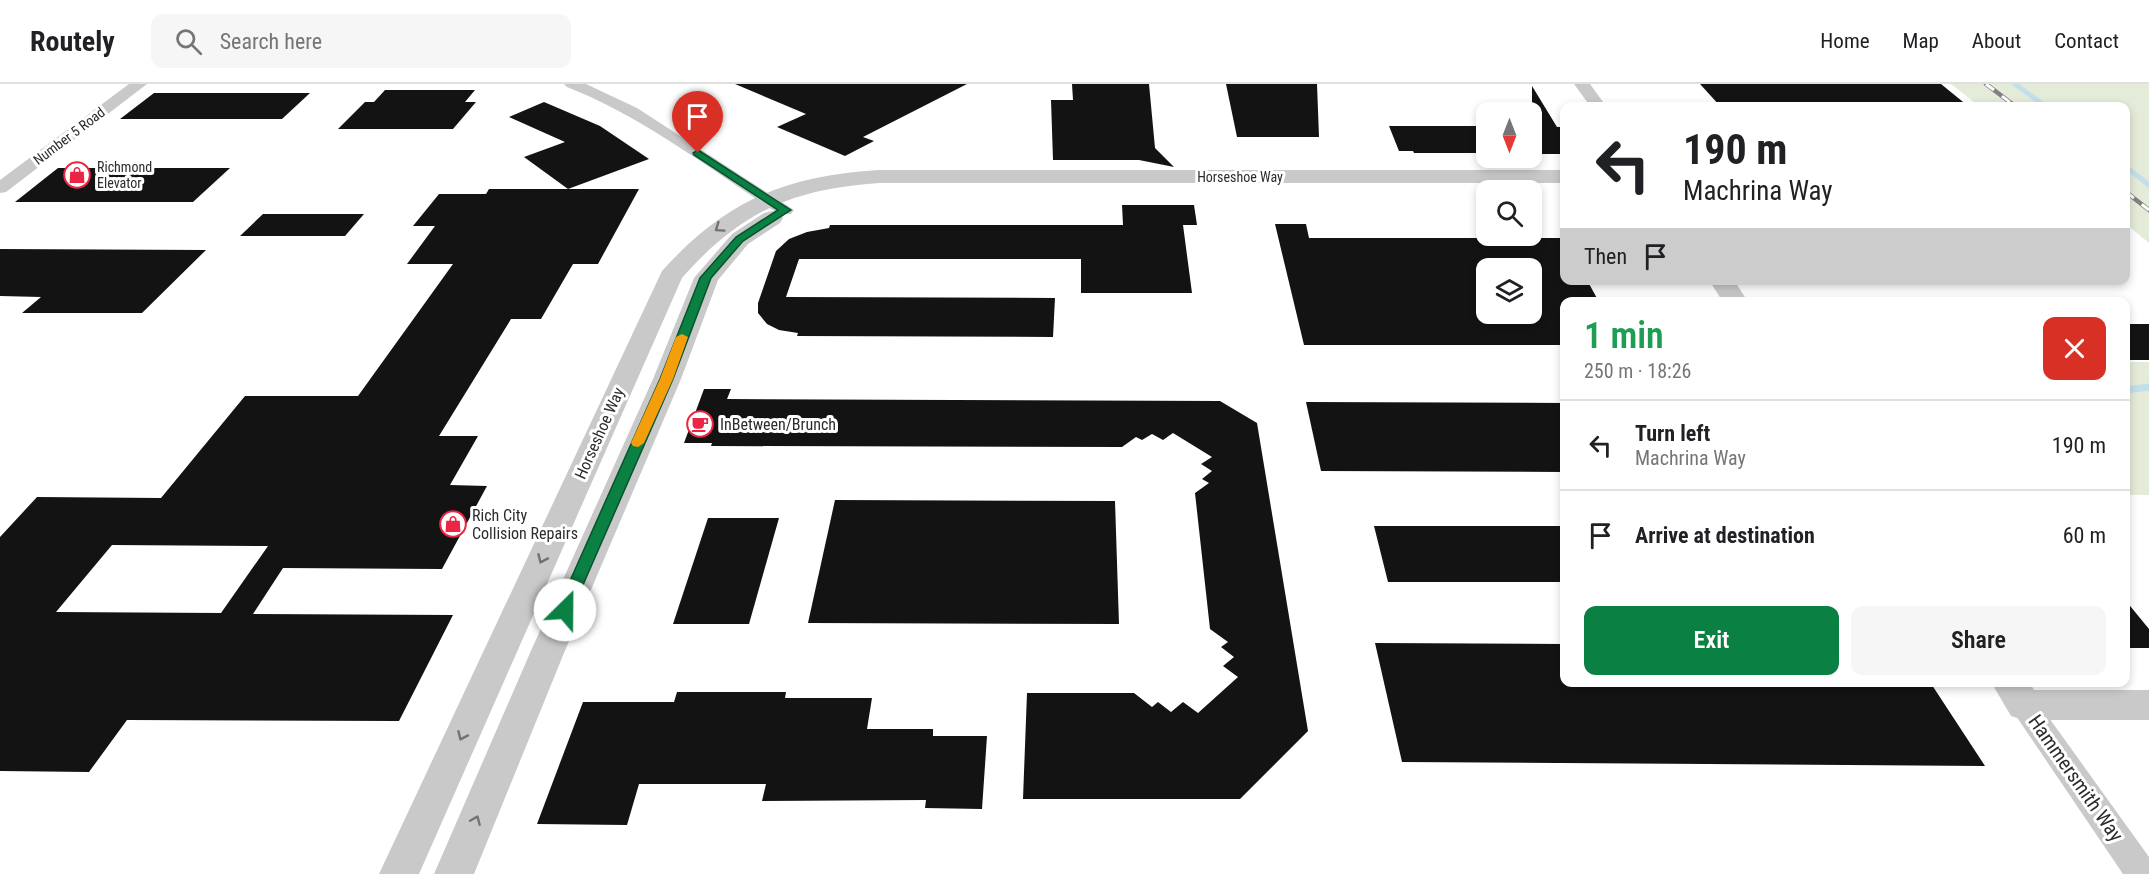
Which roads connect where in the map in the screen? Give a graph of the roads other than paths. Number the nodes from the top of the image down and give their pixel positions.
1 (139, 84) edge
2 (572, 84) edge
3 (1582, 84) edge
4 (1595, 102) edge
5 (1560, 177) edge
6 (0, 188) edge
7 (777, 204) junction
8 (2017, 694) edge
9 (2149, 705) edge
10 (399, 874) edge
11 (454, 874) edge
12 (2142, 874) edge

1 - 6 street, Number 5 Road
2 - 7 street
3 - 4 street
5 - 7 street, Horseshoe Way
7 -> 10 street, Horseshoe Way
11 -> 7 street, Horseshoe Way
8 - 9 street
8 - 12 street, Hammersmith Way

